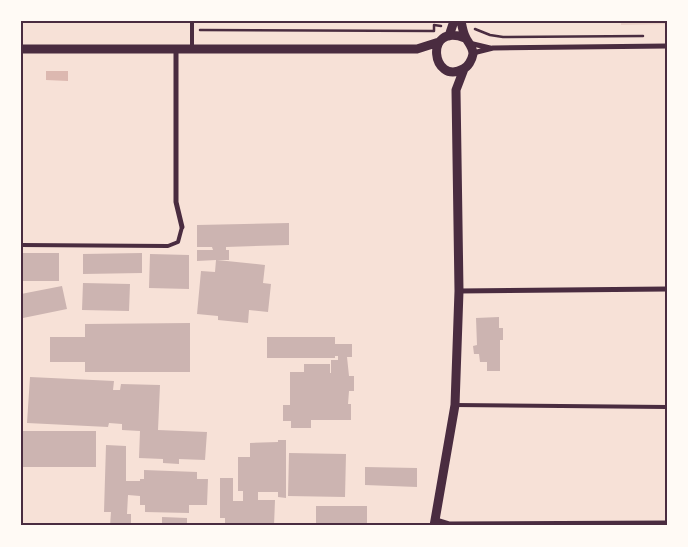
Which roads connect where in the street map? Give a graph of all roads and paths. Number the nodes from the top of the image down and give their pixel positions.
1 (192, 21) edge
2 (457, 22) edge
3 (434, 23) edge
4 (192, 30) junction
5 (449, 36) junction
6 (650, 36) dead end
7 (467, 40) junction
8 (439, 42) junction
9 (667, 46) edge
10 (21, 48) edge
11 (493, 48) junction
12 (192, 49) junction
13 (417, 49) junction
14 (176, 50) junction
15 (472, 54) junction
16 (436, 57) junction
17 (446, 69) junction
18 (464, 69) junction
19 (456, 90) junction
20 (182, 227) joint
21 (21, 245) edge
22 (667, 290) edge
23 (459, 291) junction
24 (455, 405) junction
25 (667, 407) edge
26 (435, 523) edge
27 (667, 523) edge

1 - 4 lane
2 - 3 path
2 - 5 street
2 - 6 path
2 - 7 street
3 - 4 path
4 - 12 lane
5 - 7 street
5 - 8 street
7 - 11 street
7 - 15 street
8 - 13 street
8 - 16 street
9 - 11 street
10 - 14 street
11 - 15 street
12 - 13 street
12 - 14 street
13 - 16 street
14 - 20 street
15 - 18 street
16 - 17 street
17 - 18 street
17 - 19 street
18 - 19 street
19 - 23 street
20 - 21 lane
22 - 23 street
23 - 24 street
24 - 25 lane
24 - 26 street
26 - 27 street

